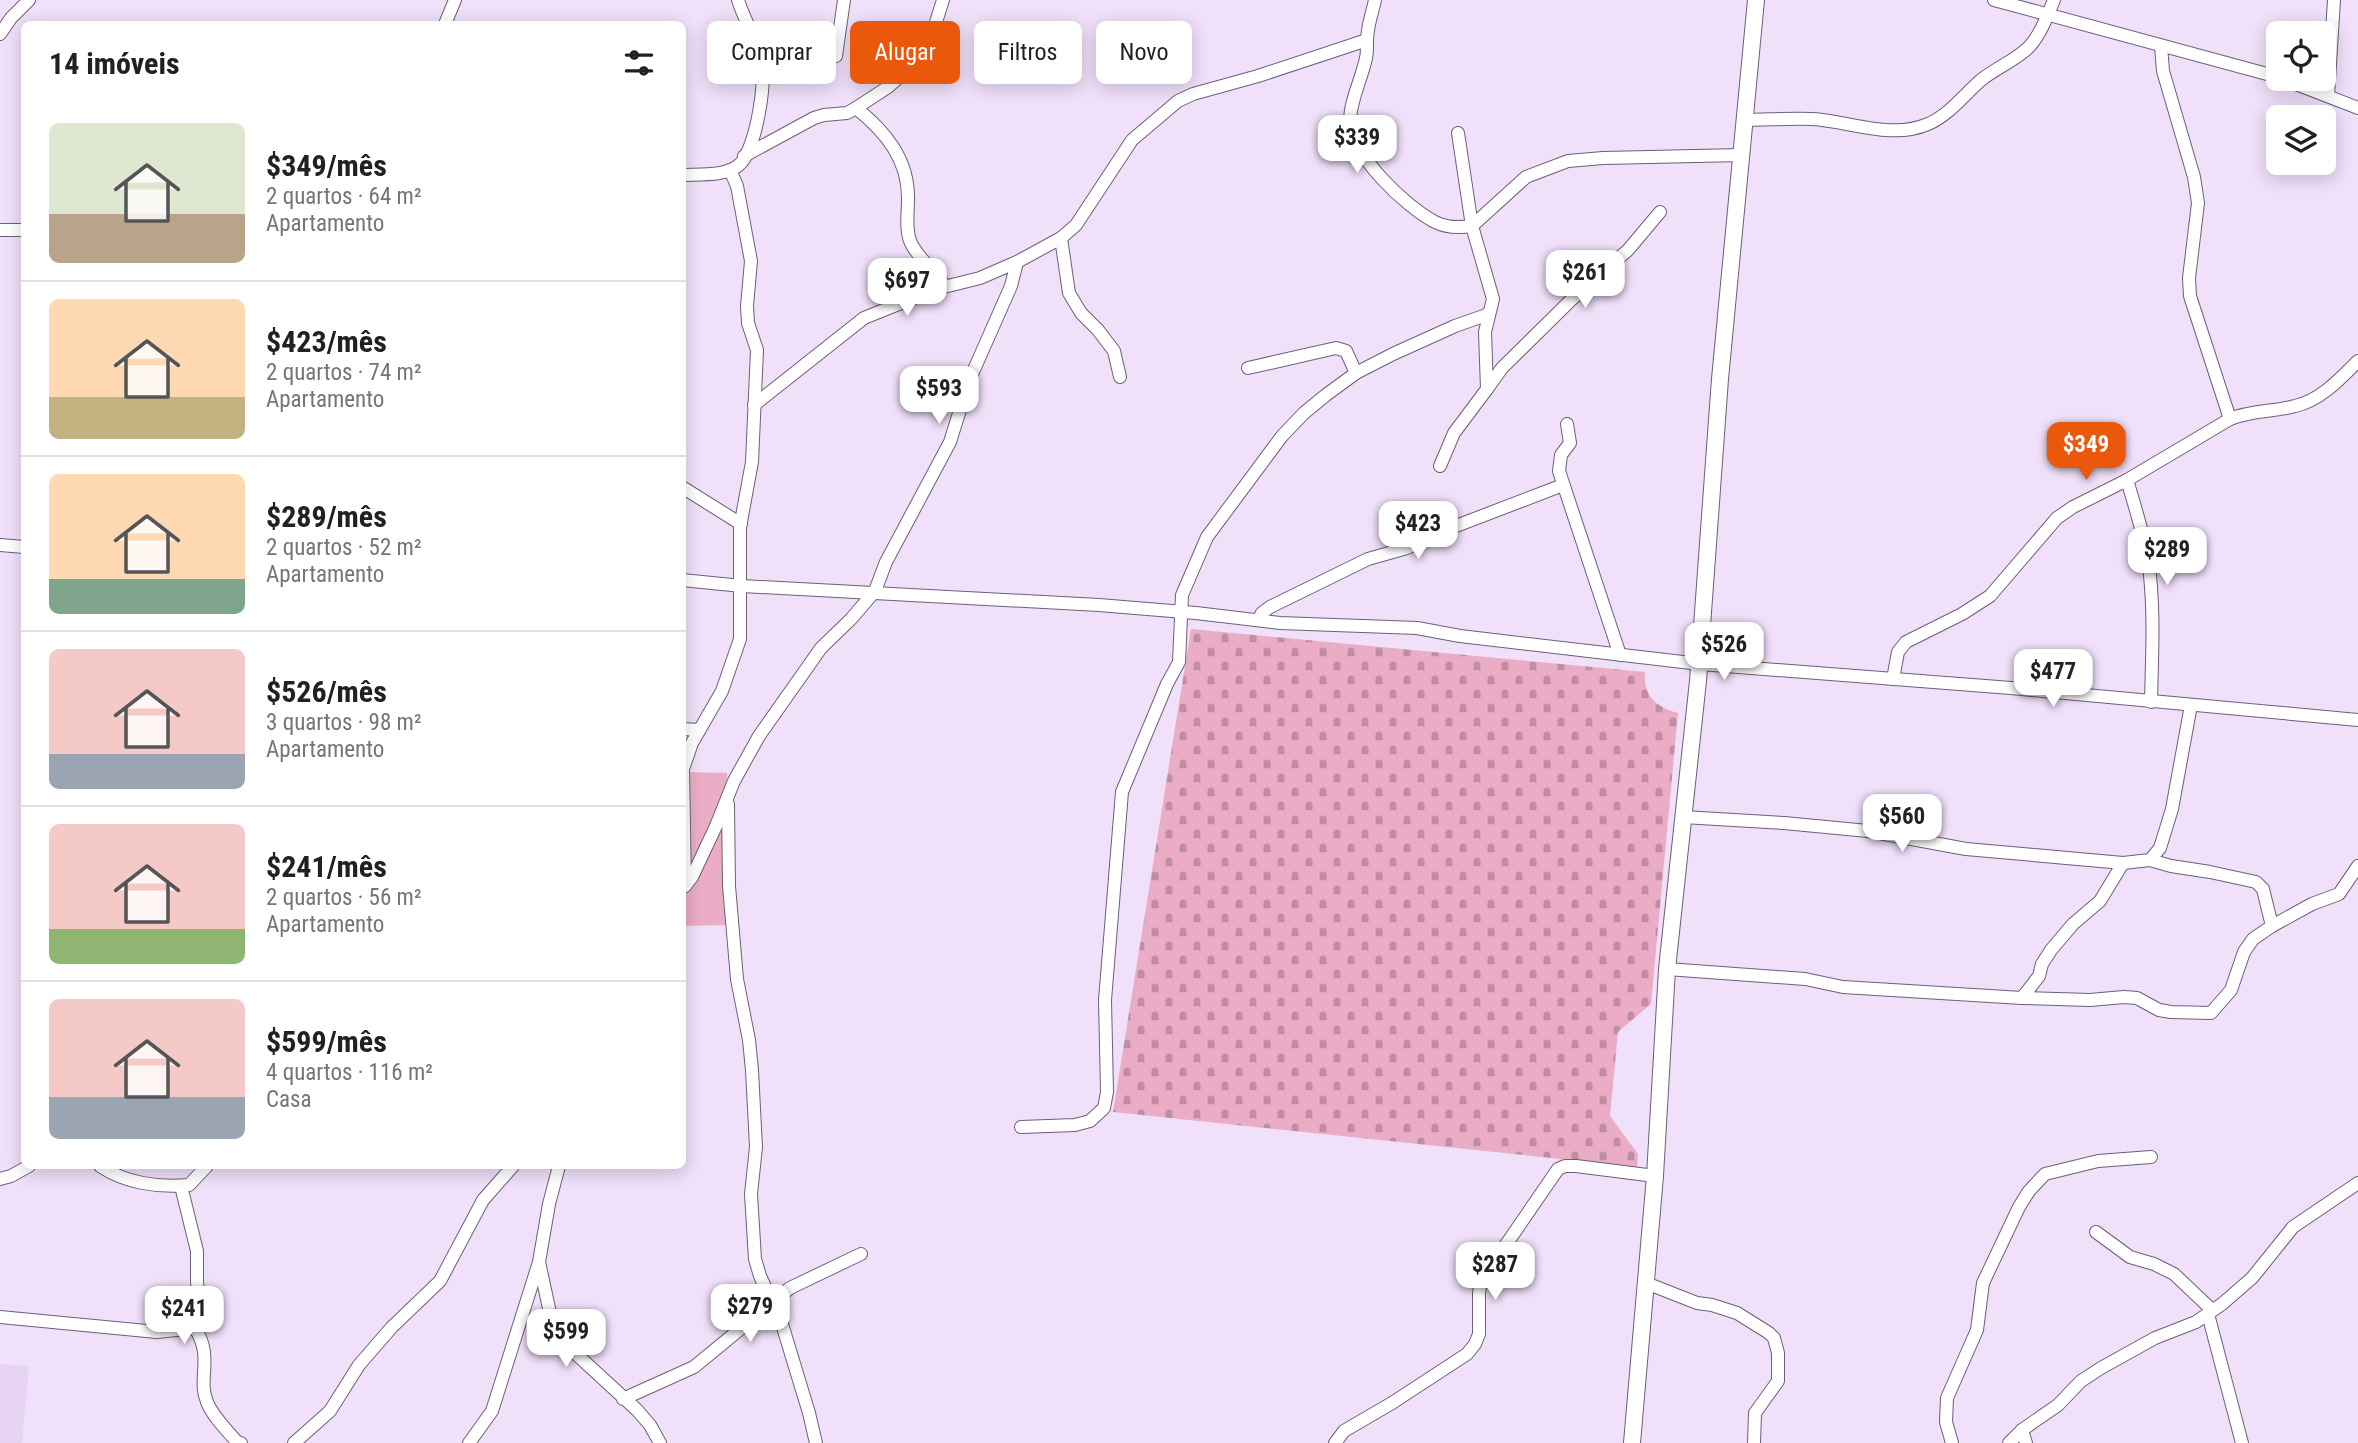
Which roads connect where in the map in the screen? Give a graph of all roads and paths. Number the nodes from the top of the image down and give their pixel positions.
1 (29, 0) edge
2 (454, 0) edge
3 (738, 0) edge
4 (844, 0) edge
5 (943, 0) edge
6 (1376, 0) edge
7 (1756, 0) edge
8 (1994, 0) edge
9 (2054, 0) edge
10 (2334, 0) edge
11 (2048, 14) junction
12 (446, 21) edge
13 (0, 34) edge
14 (1367, 40) junction
15 (2161, 46) junction
16 (836, 56) dead end
17 (2266, 73) edge
18 (2315, 91) edge
19 (2328, 96) junction
20 (856, 108) junction
21 (2358, 108) edge
22 (1743, 120) junction
23 (1458, 133) dead end
24 (1742, 155) junction
25 (744, 156) junction
26 (730, 170) junction
27 (686, 175) edge
28 (1660, 212) dead end
29 (1472, 226) junction
30 (0, 230) edge
31 (21, 230) edge
32 (1061, 238) junction
33 (1017, 262) junction
34 (945, 286) junction
35 (1489, 314) junction
36 (2358, 361) edge
37 (1248, 369) dead end
38 (1356, 373) junction
39 (1120, 377) dead end
40 (1487, 389) junction
41 (754, 405) junction
42 (2230, 419) junction
43 (1567, 424) dead end
44 (1440, 466) dead end
45 (2127, 480) junction
46 (1563, 485) junction
47 (686, 490) edge
48 (741, 524) junction
49 (0, 545) edge
50 (21, 547) edge
51 (686, 580) edge
52 (741, 586) junction
53 (875, 592) junction
54 (1180, 612) junction
55 (1258, 620) junction
56 (1620, 655) junction
57 (1700, 664) junction
58 (1893, 679) junction
59 (2151, 702) junction
60 (2191, 705) junction
61 (2358, 720) edge
62 (686, 729) edge
63 (699, 730) junction
64 (686, 762) edge
65 (727, 800) junction
66 (1683, 817) junction
67 (2150, 860) junction
68 (2123, 863) junction
69 (2358, 866) edge
70 (686, 885) edge
71 (2272, 926) junction
72 (1667, 969) junction
73 (2022, 998) junction
74 (1021, 1127) dead end
75 (2151, 1157) dead end
76 (24, 1169) edge
77 (105, 1169) edge
78 (204, 1169) edge
79 (510, 1169) edge
80 (558, 1169) edge
81 (1655, 1176) junction
82 (0, 1179) edge
83 (2358, 1183) edge
84 (181, 1186) junction
85 (2096, 1232) dead end
86 (862, 1254) dead end
87 (539, 1262) junction
88 (1646, 1283) junction
89 (773, 1305) junction
90 (2210, 1312) junction
91 (0, 1317) edge
92 (195, 1328) junction
93 (623, 1399) junction
94 (650, 1425) junction
95 (2022, 1430) junction
96 (241, 1443) edge
97 (294, 1443) edge
98 (469, 1443) edge
99 (650, 1443) edge
100 (660, 1443) edge
101 (816, 1443) edge
102 (1335, 1443) edge
103 (1632, 1443) edge
104 (1754, 1443) edge
105 (1952, 1443) edge
106 (2008, 1443) edge
107 (2026, 1443) edge
108 (2242, 1443) edge

1 - 13 street
2 - 12 street
3 - 25 street
4 - 16 street
5 - 20 street
6 - 14 street
7 - 22 street
8 - 11 street
9 - 11 street
10 - 19 street
11 - 15 street
11 - 22 street
14 - 29 street
14 - 32 street
15 - 17 street
15 - 42 street
18 - 19 street
19 - 21 street
20 - 25 street
20 - 34 street
22 - 24 street
23 - 29 street
24 - 29 street
24 - 57 street
25 - 26 street
26 - 27 street
26 - 41 street
28 - 40 street
29 - 35 street
30 - 31 street
32 - 33 street
32 - 39 street
33 - 34 street
33 - 53 street
34 - 41 street
35 - 38 street
35 - 40 street
36 - 42 street
37 - 38 street
38 - 54 street
40 - 44 street
41 - 48 street
42 - 45 street
43 - 46 street
45 - 58 street
45 - 59 street
46 - 55 street
46 - 56 street
47 - 48 street
48 - 52 street
49 - 50 street
51 - 52 street
52 - 53 street
52 - 63 street
53 - 54 street
53 - 65 street
54 - 55 street
54 - 74 street
55 - 56 street
56 - 57 street
57 - 58 street
57 - 66 street
58 - 59 street
59 - 60 street
60 - 61 street
60 - 67 street
62 - 63 street
63 - 64 street
65 - 70 street
65 - 89 street
66 - 68 street
66 - 72 street
67 - 68 street
67 - 71 street
68 - 73 street
69 - 71 street
71 - 73 street
72 - 73 street
72 - 81 street
75 - 105 street
76 - 82 street
77 - 84 street
78 - 84 street
79 - 97 street
80 - 87 street
81 - 88 street
81 - 102 street
83 - 90 street
84 - 92 street
85 - 90 street
86 - 89 street
87 - 93 street
87 - 98 street
88 - 103 street
88 - 104 street
89 - 93 street
89 - 101 street
90 - 95 street
90 - 108 street
91 - 92 street
92 - 96 street
93 - 94 street
94 - 99 street
94 - 100 street
95 - 106 street
95 - 107 street

